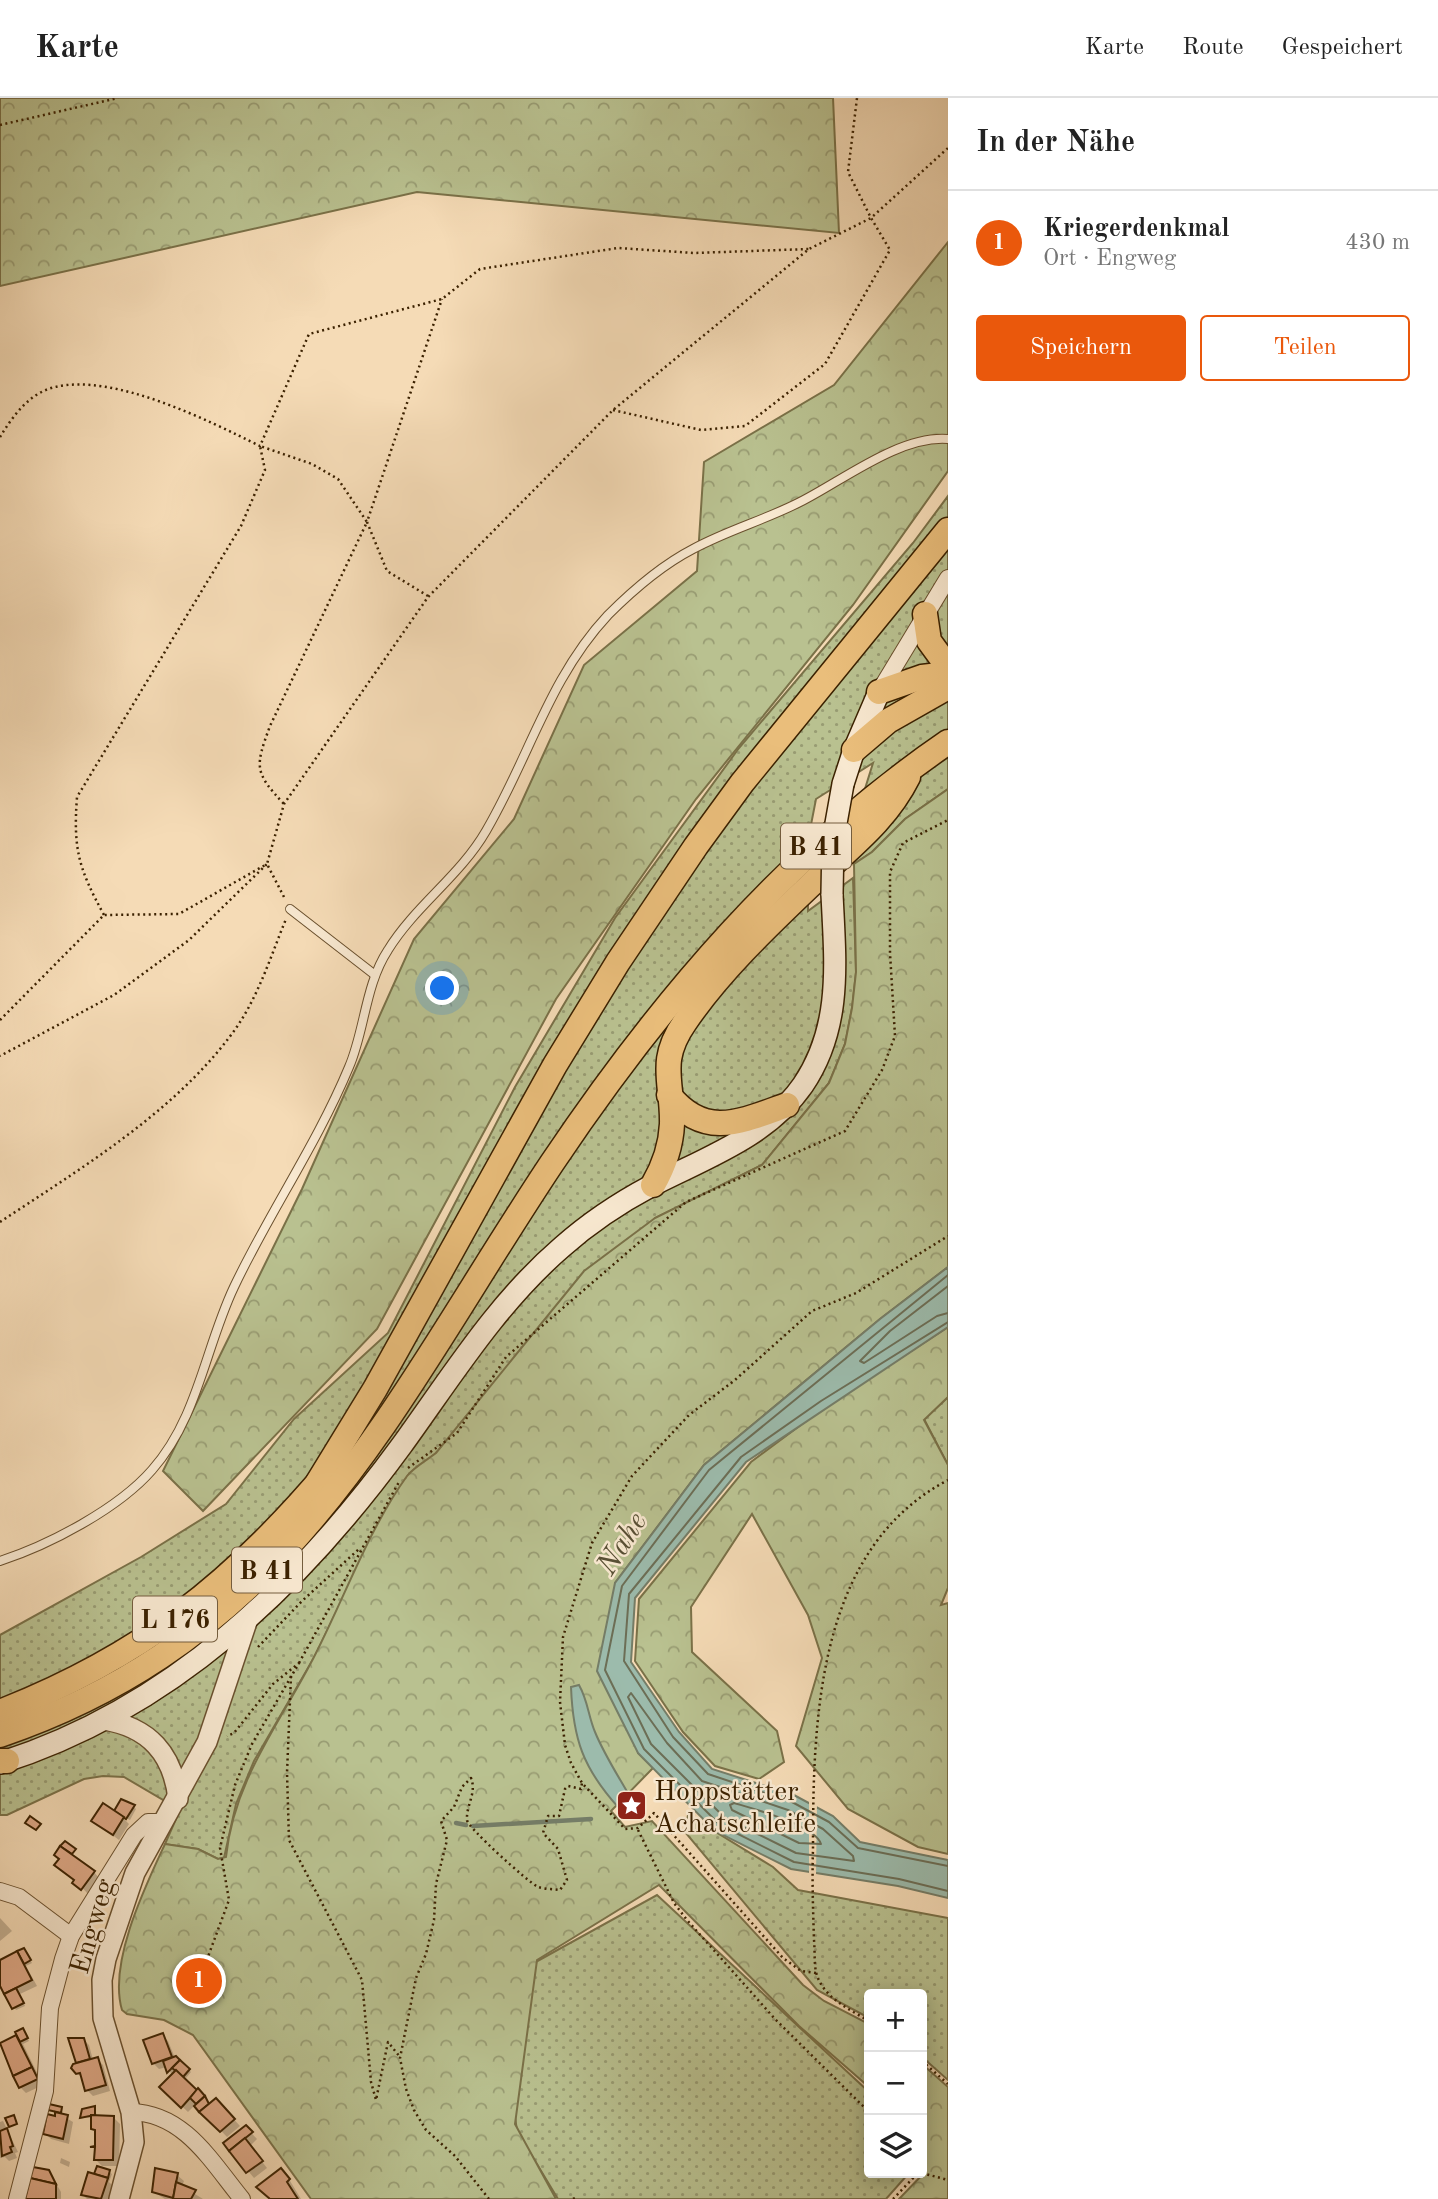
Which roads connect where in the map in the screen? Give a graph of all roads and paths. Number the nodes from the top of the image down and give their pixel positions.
1 (118, 98) edge
2 (857, 98) edge
3 (0, 125) edge
4 (948, 148) edge
5 (871, 218) junction
6 (809, 249) junction
7 (442, 299) junction
8 (613, 410) junction
9 (0, 436) edge
10 (948, 439) edge
11 (260, 446) junction
12 (367, 522) junction
13 (948, 530) edge
14 (948, 578) edge
15 (428, 597) junction
16 (925, 614) junction
17 (948, 667) edge
18 (948, 674) edge
19 (948, 687) edge
20 (879, 692) junction
21 (948, 741) edge
22 (854, 750) junction
23 (915, 764) junction
24 (284, 804) junction
25 (948, 820) edge
26 (267, 864) junction
27 (290, 909) junction
28 (104, 915) junction
29 (375, 975) junction
30 (0, 1020) edge
31 (0, 1056) edge
32 (669, 1095) junction
33 (787, 1105) junction
34 (653, 1185) junction
35 (0, 1222) edge
36 (948, 1236) edge
37 (456, 1317) junction
38 (405, 1470) dead end
39 (948, 1480) edge
40 (399, 1481) dead end
41 (318, 1482) junction
42 (363, 1546) junction
43 (0, 1561) edge
44 (247, 1622) junction
45 (253, 1653) dead end
46 (299, 1663) junction
47 (291, 1676) junction
48 (0, 1712) edge
49 (104, 1720) junction
50 (0, 1735) edge
51 (207, 1742) junction
52 (2, 1762) edge
53 (582, 1783) junction
54 (178, 1799) junction
55 (162, 1822) junction
56 (638, 1828) junction
57 (0, 1891) edge
58 (71, 1936) junction
59 (816, 1973) junction
60 (199, 1981) dead end
61 (864, 2018) edge
62 (400, 2058) junction
63 (927, 2065) edge
64 (948, 2084) edge
65 (864, 2107) edge
66 (131, 2112) junction
67 (927, 2175) edge
68 (915, 2178) edge
69 (948, 2180) edge
70 (17, 2199) edge
71 (119, 2199) edge
72 (242, 2199) edge
73 (489, 2199) edge
74 (893, 2199) edge

1 - 3 path
2 - 5 path
4 - 5 path
5 - 6 path
5 - 8 path
6 - 7 path
6 - 8 path
7 - 11 path
7 - 12 path
8 - 15 path
9 - 11 path
10 - 29 lane
11 - 12 path
11 - 28 path
12 - 15 path
12 - 24 path
13 - 41 main road
14 - 16 street
15 - 24 path
16 - 17 main road
16 - 20 street
18 - 20 main road
19 - 22 main road
20 - 22 main road, L 176
21 - 23 main road, B 41
22 - 33 main road, L 176, bridge
23 - 32 main road
23 - 37 main road, B 41
24 - 26 path
25 - 38 path
26 - 27 path
26 - 28 path
26 - 31 path
27 - 29 lane
27 - 35 path
28 - 30 path
29 - 43 lane
32 - 33 main road
32 - 34 main road
33 - 34 main road, L 176
34 - 44 main road, L 176
36 - 53 path
37 - 41 main road, L 176
37 - 50 main road, B 41
39 - 59 path
40 - 42 path
41 - 48 main road, L 176
42 - 45 path
42 - 46 path
44 - 49 main road, L 176
44 - 51 street, Engweg
46 - 47 path
46 - 51 path
47 - 60 path
47 - 62 path
49 - 52 main road, L 176
49 - 54 street
51 - 54 street, Engweg
53 - 56 path
53 - 62 path
54 - 55 street, Engweg
55 - 58 street
55 - 66 street, Engweg
56 - 59 path
56 - 65 path
57 - 58 street
58 - 70 street
59 - 61 path
62 - 73 path
63 - 64 path
66 - 71 street, Engweg
66 - 72 street
67 - 69 path
68 - 74 path

